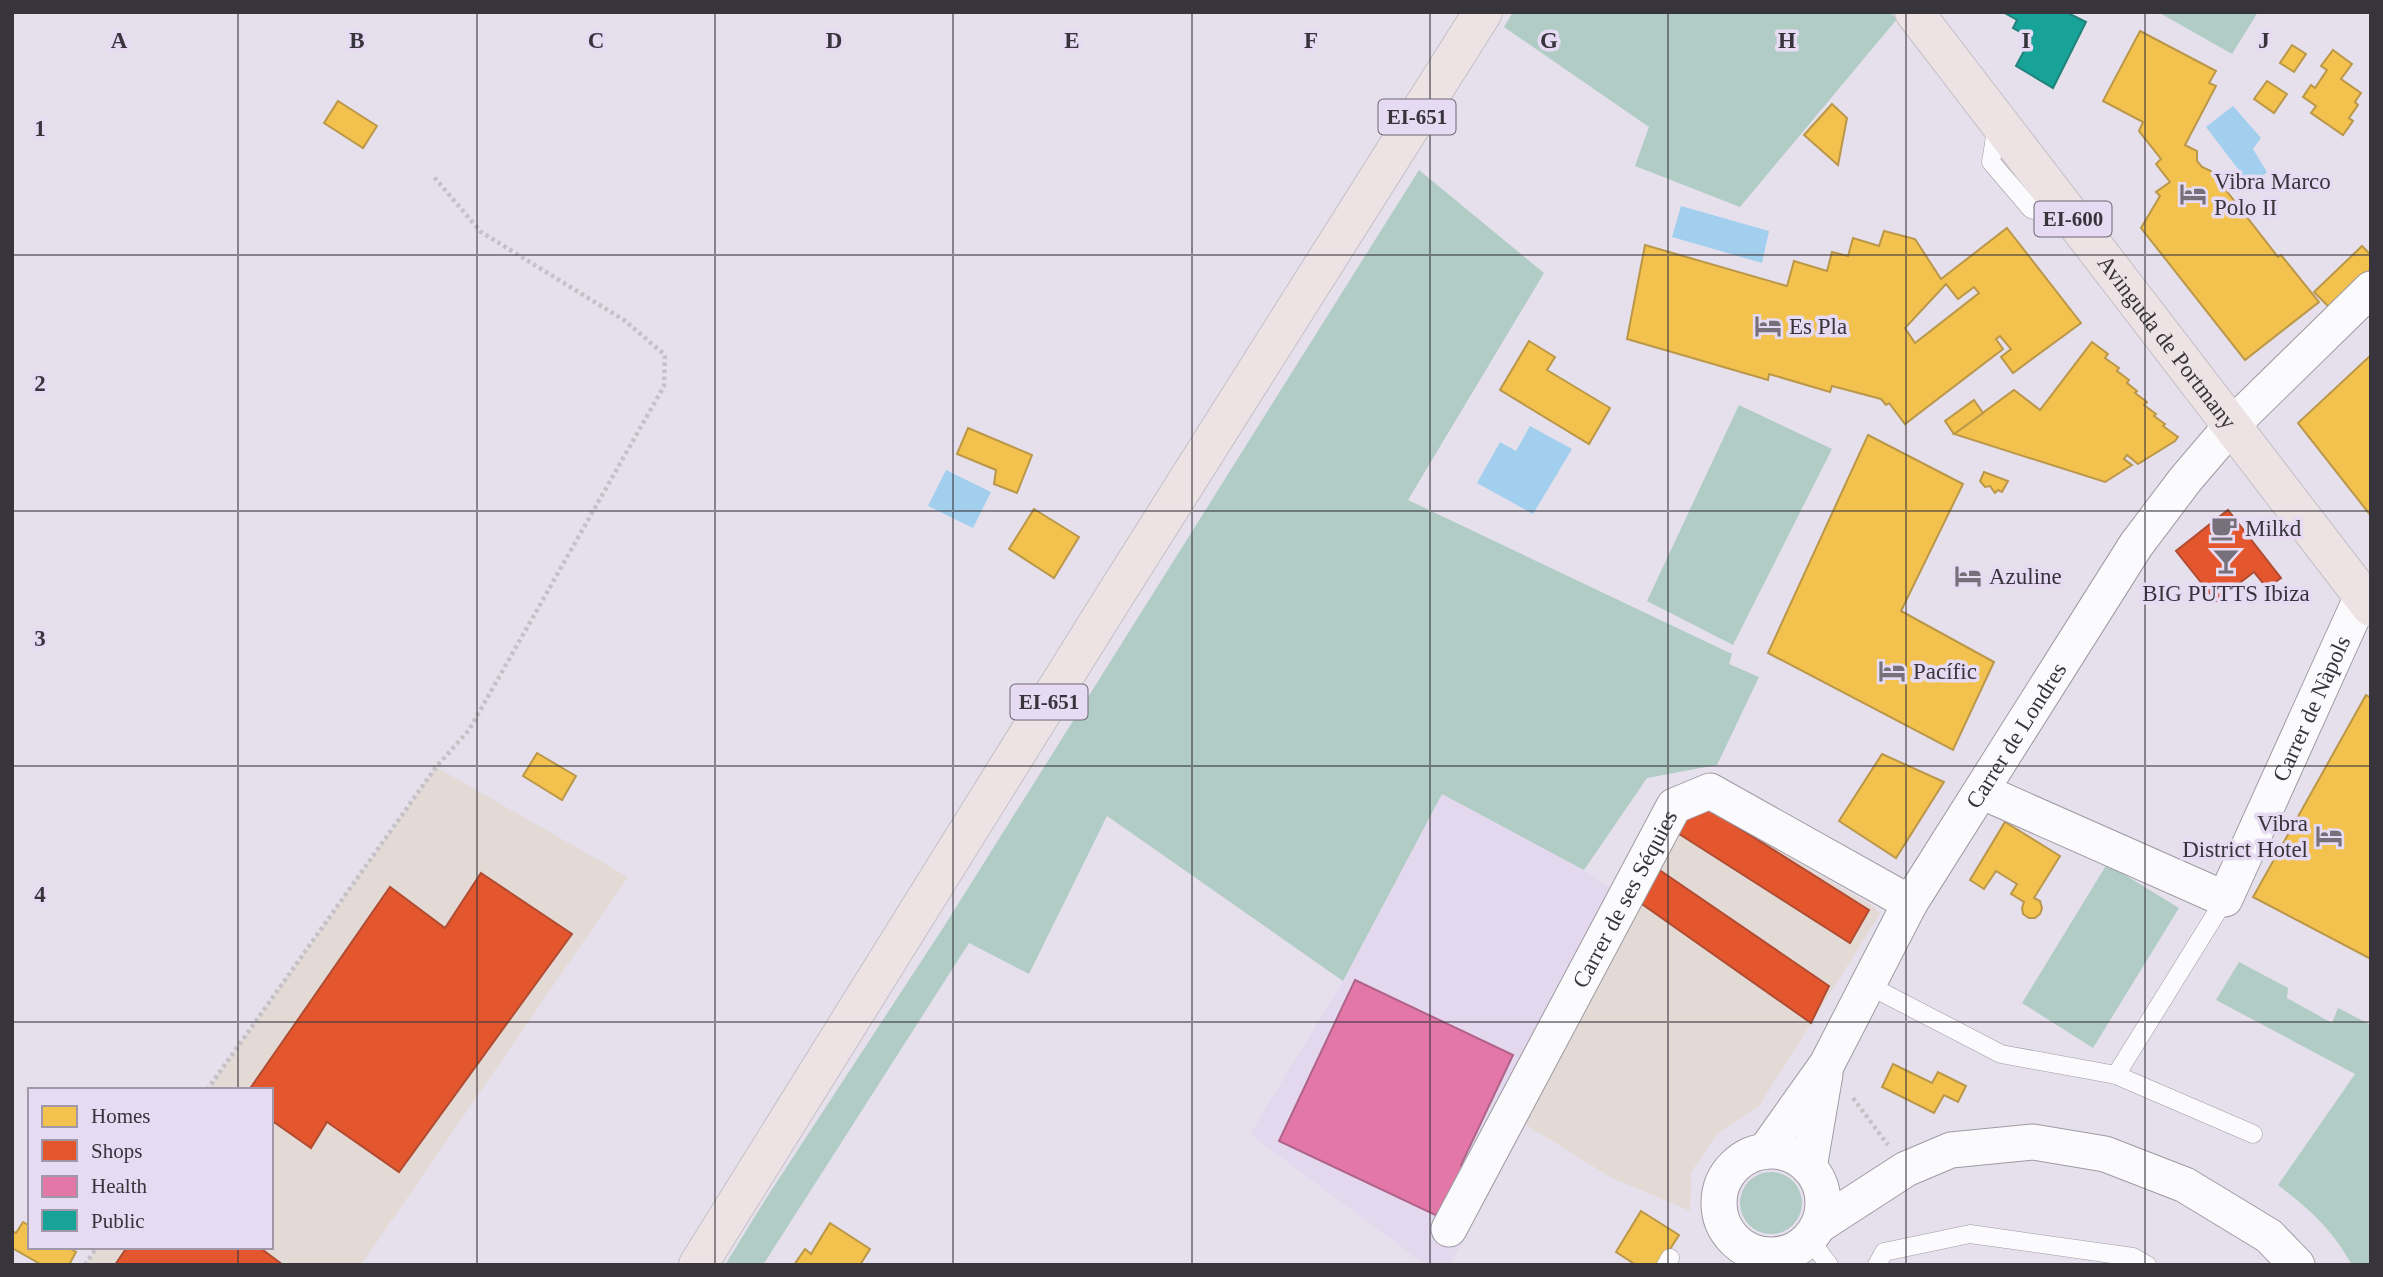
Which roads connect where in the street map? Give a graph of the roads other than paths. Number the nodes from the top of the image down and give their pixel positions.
1 (1914, 12) edge
2 (1483, 13) edge
3 (2371, 289) edge
4 (2231, 425) junction
5 (2367, 602) edge
6 (1981, 791) junction
7 (2225, 899) junction
8 (1910, 903) junction
9 (1868, 985) junction
10 (1827, 1064) junction
11 (2116, 1075) junction
12 (2253, 1134) dead end
13 (1766, 1150) junction
14 (1809, 1168) junction
15 (1448, 1229) dead end
16 (1727, 1251) edge
17 (1802, 1251) edge
18 (698, 1265) edge
19 (1877, 1265) edge
20 (2147, 1265) edge
21 (2297, 1265) edge

1 - 4 main road, Avinguda de Portmany / EI-600
2 - 18 main road, EI-651
3 - 4 street, Carrer de Londres
4 - 5 main road, Avinguda de Portmany / EI-600
4 - 6 street, Carrer de Londres
5 - 7 street, Carrer de Nàpols
6 - 7 street
6 - 8 street, Carrer de Londres
7 - 11 lane
8 - 9 street, Carrer de Londres
8 - 15 street, Carrer de ses Séquies
9 - 10 street, Carrer de Londres
9 - 11 lane
10 - 13 street, Carrer de Londres
10 - 14 street, Carrer de Londres
11 - 12 lane
13 - 14 street
13 - 16 street
14 - 17 street
16 - 17 street
17 - 21 street
19 - 20 lane

